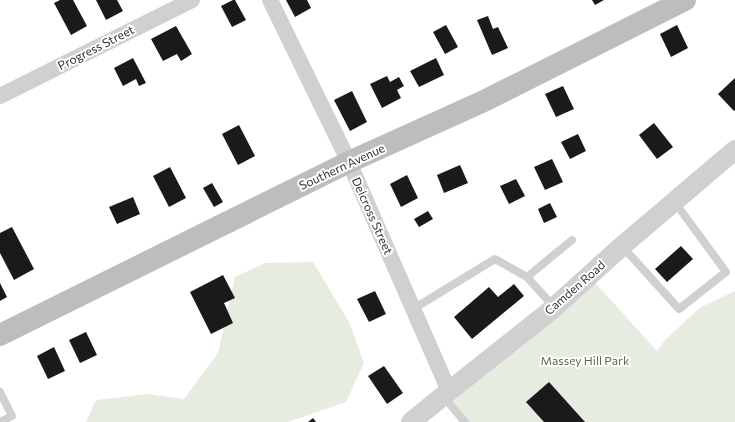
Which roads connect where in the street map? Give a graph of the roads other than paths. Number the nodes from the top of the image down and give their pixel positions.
1 (192, 0) edge
2 (270, 0) edge
3 (685, 0) edge
4 (0, 96) edge
5 (735, 150) edge
6 (349, 162) junction
7 (674, 202) junction
8 (572, 240) dead end
9 (622, 246) junction
10 (527, 277) junction
11 (554, 307) junction
12 (413, 309) junction
13 (0, 334) edge
14 (0, 392) edge
15 (446, 393) junction
16 (0, 422) edge
17 (411, 422) edge
18 (465, 422) edge

1 - 4 street, Progress Street
2 - 6 street, Delcross Street
3 - 6 main road, Southern Avenue
5 - 7 street, Camden Road
6 - 12 street, Delcross Street
6 - 13 main road, Southern Avenue
7 - 9 street, Camden Road
7 - 9 lane
8 - 10 lane
9 - 11 street, Camden Road
10 - 11 lane
10 - 12 lane
11 - 15 street, Camden Road
12 - 15 street, Delcross Street
14 - 16 lane
15 - 17 street, Camden Road
15 - 18 lane

